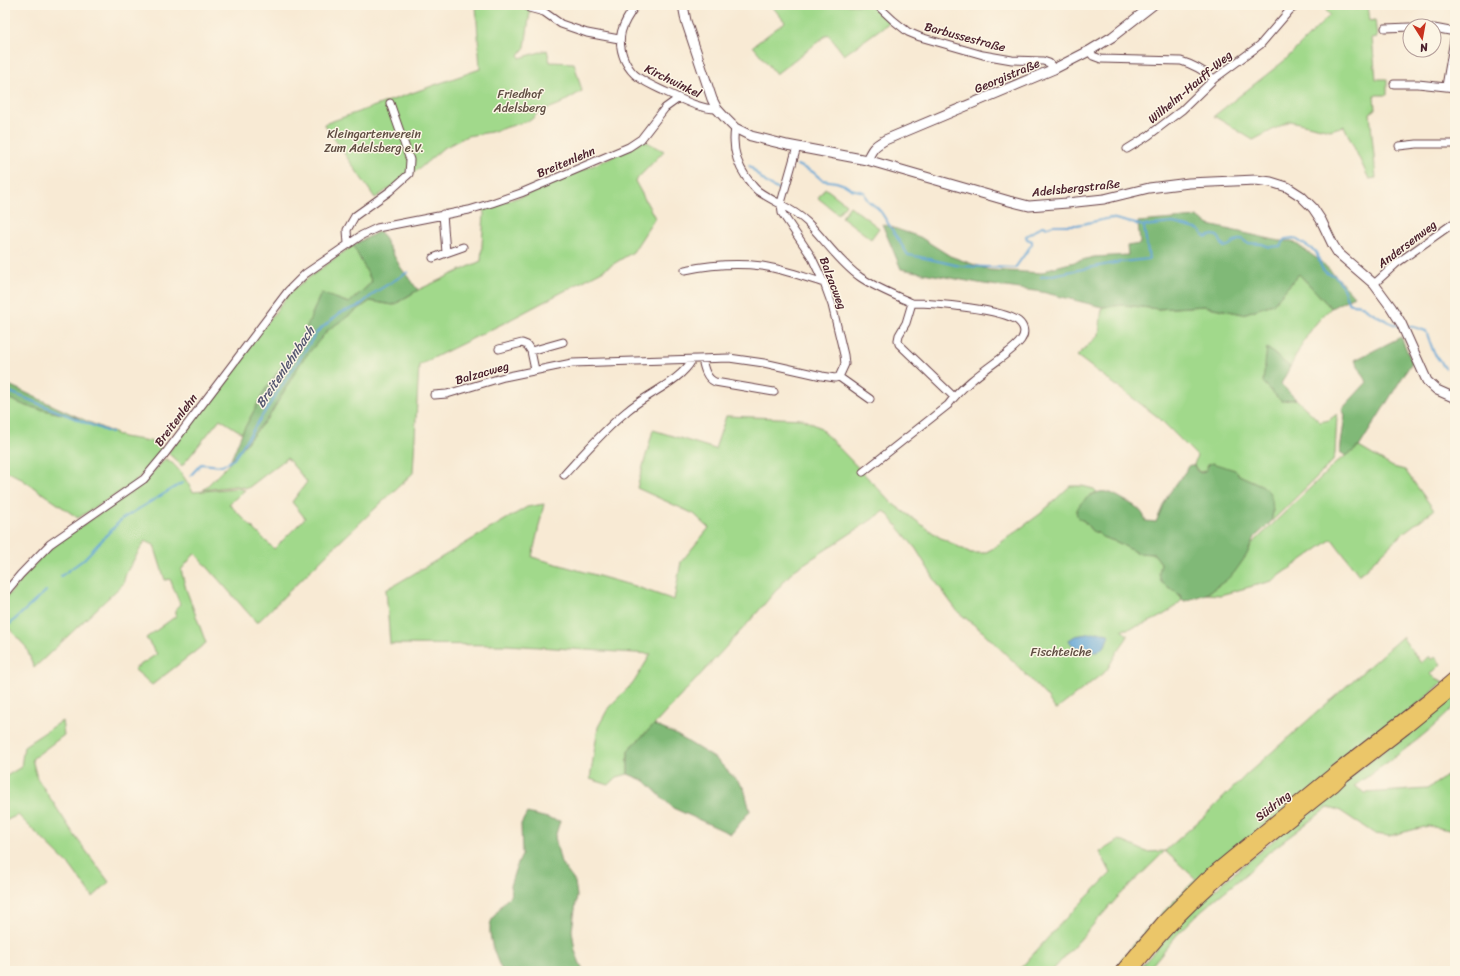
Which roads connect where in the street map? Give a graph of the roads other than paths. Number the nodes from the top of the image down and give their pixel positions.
1 (636, 5) edge
2 (683, 5) edge
3 (877, 5) edge
4 (1153, 5) edge
5 (1298, 5) edge
6 (529, 8) dead end
7 (1402, 27) edge
8 (1385, 28) dead end
9 (1442, 30) edge
10 (1455, 33) edge
11 (619, 39) junction
12 (1089, 51) junction
13 (1054, 69) junction
14 (1214, 79) junction
15 (1394, 84) dead end
16 (1446, 86) junction
17 (1455, 88) edge
18 (679, 98) junction
19 (390, 103) dead end
20 (717, 109) junction
21 (734, 128) junction
22 (1455, 144) edge
23 (1399, 146) dead end
24 (797, 147) junction
25 (1126, 149) dead end
26 (867, 160) junction
27 (781, 203) junction
28 (443, 214) junction
29 (1455, 222) edge
30 (348, 244) junction
31 (463, 247) dead end
32 (446, 253) junction
33 (433, 258) dead end
34 (685, 270) dead end
35 (824, 283) junction
36 (1374, 284) junction
37 (912, 303) junction
38 (563, 342) dead end
39 (499, 348) dead end
40 (531, 351) junction
41 (702, 359) junction
42 (692, 360) junction
43 (535, 370) junction
44 (839, 377) junction
45 (774, 392) dead end
46 (434, 395) dead end
47 (954, 397) junction
48 (1455, 398) edge
49 (870, 399) dead end
50 (863, 472) dead end
51 (564, 474) dead end
52 (5, 593) edge
53 (1455, 677) edge
54 (1455, 688) edge
55 (1329, 784) junction
56 (1315, 794) junction
57 (1121, 971) edge
58 (1132, 971) edge

1 - 11 street
2 - 20 street, Adelsbergstraße
3 - 13 street, Barbussestraße
4 - 12 street, Georgistraße
5 - 14 street, Wilhelm-Hauff-Weg
6 - 11 street
7 - 8 street
9 - 10 street
10 - 16 street
11 - 18 street, Kirchwinkel
12 - 13 street, Georgistraße
12 - 14 street
13 - 26 street, Georgistraße
14 - 25 street, Wilhelm-Hauff-Weg
15 - 16 street
16 - 17 street
18 - 20 street, Kirchwinkel
18 - 28 street, Breitenlehn
19 - 30 street
20 - 21 street, Adelsbergstraße
21 - 24 street, Adelsbergstraße
21 - 27 street
22 - 23 street
24 - 26 street, Adelsbergstraße
24 - 27 street
26 - 36 street, Adelsbergstraße
27 - 35 street, Balzacweg
27 - 37 street
28 - 30 street, Breitenlehn
28 - 32 street
29 - 36 street, Andersenweg
30 - 52 street, Breitenlehn
31 - 32 street
32 - 33 street
34 - 35 street
35 - 44 street, Balzacweg
36 - 48 street, Adelsbergstraße
37 - 47 street
37 - 47 street
38 - 40 street
39 - 40 street, Balzacweg
40 - 43 street
41 - 42 street, Balzacweg
41 - 44 street, Balzacweg
41 - 45 street
42 - 43 street, Balzacweg
42 - 51 street
43 - 46 street, Balzacweg
44 - 49 street
47 - 50 street
53 - 55 main road, Südring
54 - 55 main road, Südring
55 - 56 main road, Südring
56 - 57 main road, Südring
56 - 58 main road, Südring

